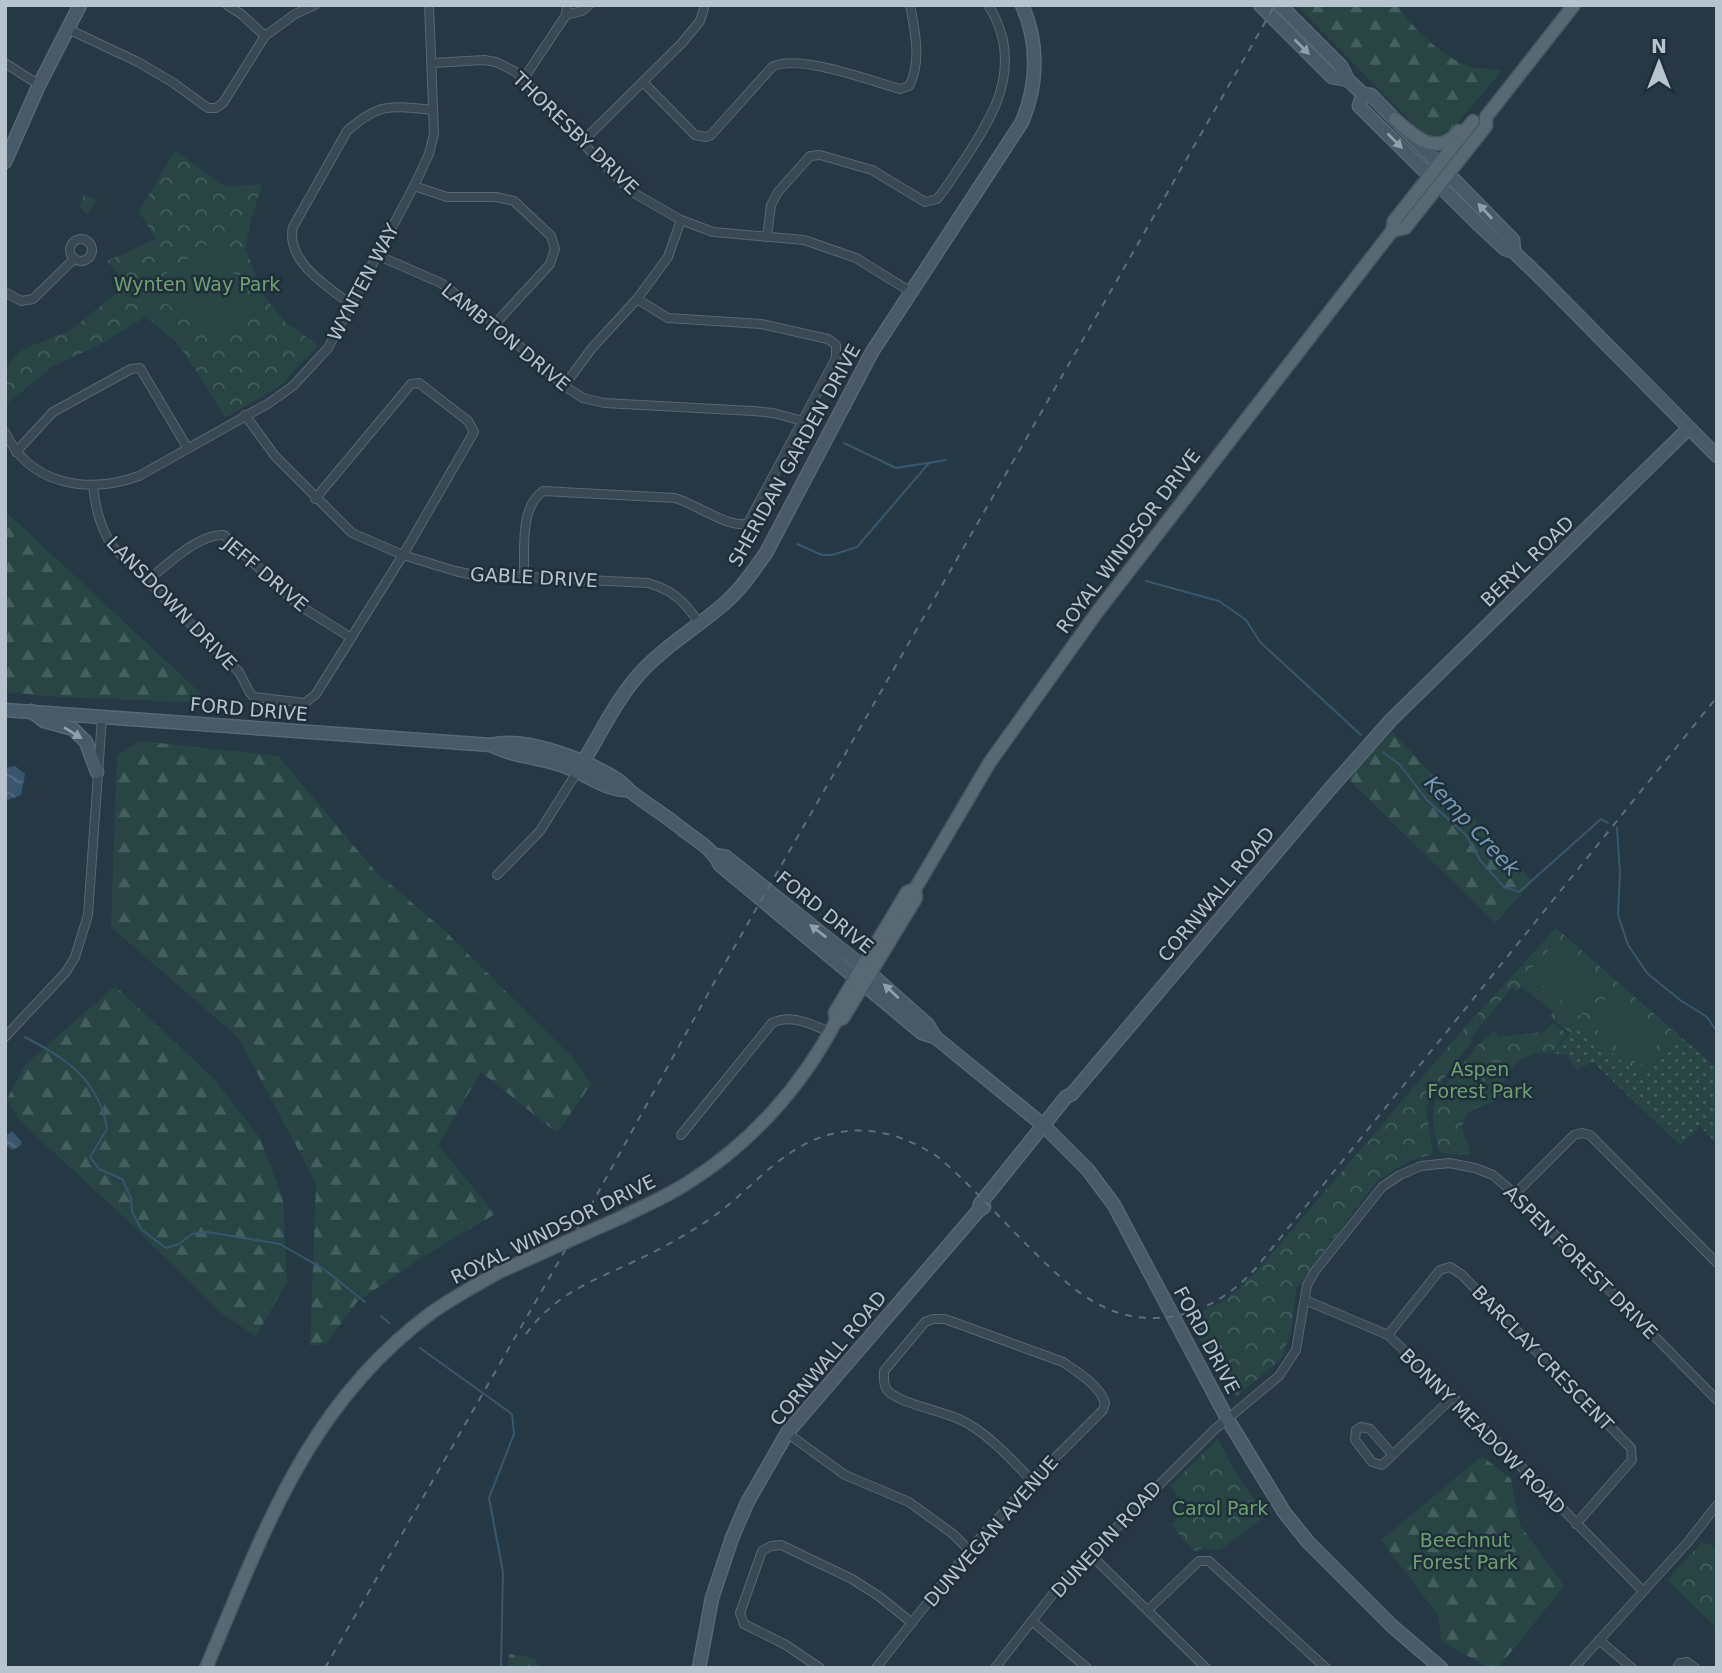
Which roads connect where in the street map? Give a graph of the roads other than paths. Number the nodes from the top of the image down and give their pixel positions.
1 (80, 5) edge
2 (227, 5) edge
3 (315, 5) edge
4 (429, 5) edge
5 (567, 5) edge
6 (589, 5) edge
7 (705, 5) edge
8 (910, 5) edge
9 (988, 5) edge
10 (1022, 5) edge
11 (1260, 5) edge
12 (1280, 5) edge
13 (1574, 5) edge
14 (566, 15) junction
15 (68, 29) junction
16 (265, 36) junction
17 (5, 63) edge
18 (432, 63) junction
19 (524, 78) junction
20 (1348, 80) junction
21 (643, 82) junction
22 (39, 85) junction
23 (1363, 94) junction
24 (433, 110) junction
25 (1395, 119) junction
26 (1479, 119) junction
27 (582, 142) junction
28 (5, 160) edge
29 (1444, 168) junction
30 (1434, 181) junction
31 (414, 186) junction
32 (681, 220) junction
33 (767, 237) junction
34 (1514, 252) junction
35 (379, 256) junction
36 (74, 259) dead end
37 (5, 292) edge
38 (911, 292) junction
39 (637, 299) junction
40 (352, 305) junction
41 (495, 324) junction
42 (564, 386) junction
43 (245, 415) junction
44 (803, 421) junction
45 (1689, 428) junction
46 (5, 432) edge
47 (187, 447) junction
48 (16, 452) junction
49 (1717, 456) edge
50 (93, 486) junction
51 (315, 499) junction
52 (403, 555) junction
53 (524, 577) junction
54 (148, 580) junction
55 (699, 622) junction
56 (350, 637) junction
57 (5, 710) edge
58 (31, 711) junction
59 (102, 717) junction
60 (1391, 720) joint
61 (580, 767) junction
62 (97, 772) junction
63 (497, 875) dead end
64 (863, 975) junction
65 (833, 1026) junction
66 (5, 1037) edge
67 (1045, 1128) junction
68 (681, 1135) dead end
69 (1515, 1194) junction
70 (1717, 1263) edge
71 (1305, 1300) junction
72 (1388, 1335) junction
73 (1453, 1397) junction
74 (1717, 1400) edge
75 (1228, 1420) junction
76 (787, 1433) junction
77 (1392, 1454) junction
78 (1031, 1481) junction
79 (1717, 1505) edge
80 (1576, 1524) junction
81 (970, 1550) junction
82 (1090, 1553) junction
83 (1642, 1590) junction
84 (1148, 1610) junction
85 (1032, 1621) junction
86 (912, 1623) junction
87 (1599, 1640) junction
88 (206, 1668) edge
89 (699, 1668) edge
90 (820, 1668) edge
91 (876, 1668) edge
92 (995, 1668) edge
93 (1087, 1668) edge
94 (1206, 1668) edge
95 (1326, 1668) edge
96 (1441, 1668) edge
97 (1574, 1668) edge
98 (1632, 1668) edge
99 (1677, 1668) edge
100 (1695, 1668) edge

1 - 15 main road
2 - 16 street
3 - 16 street
4 - 18 street, WYNTEN WAY
5 - 14 street
6 - 14 street
7 - 21 street
8 - 21 street
9 - 33 street
10 - 38 main road, SHERIDAN GARDEN DRIVE
11 -> 20 main road
12 - 20 main road
13 - 26 main road, ROYAL WINDSOR DRIVE
14 - 19 street
15 - 16 street
15 - 22 main road
17 - 22 street
18 - 19 street, THORESBY DRIVE
18 - 24 street, WYNTEN WAY
19 - 27 street, THORESBY DRIVE
20 - 23 main road
21 - 27 street
22 - 28 main road
23 - 25 main road
23 -> 30 main road
24 - 31 street, WYNTEN WAY
24 - 40 street
25 - 26 main road
25 - 29 main road
26 - 29 main road, ROYAL WINDSOR DRIVE
27 - 32 street, THORESBY DRIVE
29 - 30 main road, ROYAL WINDSOR DRIVE
34 -> 29 main road
30 - 34 main road
30 - 64 main road, ROYAL WINDSOR DRIVE
31 - 35 street, WYNTEN WAY
31 - 41 street
32 - 33 street, THORESBY DRIVE
32 - 39 street
33 - 38 street, THORESBY DRIVE
34 - 45 main road
35 - 40 street, WYNTEN WAY
35 - 41 street, LAMBTON DRIVE
36 - 37 street
38 - 55 main road, SHERIDAN GARDEN DRIVE
39 - 42 street
39 - 44 street
40 - 43 street, WYNTEN WAY
41 - 42 street, LAMBTON DRIVE
42 - 44 street, LAMBTON DRIVE
43 - 47 street, WYNTEN WAY
43 - 51 street, GABLE DRIVE
44 - 53 street
45 - 49 main road
45 - 60 main road, BERYL ROAD
46 - 48 street, WYNTEN WAY
47 - 48 street
47 - 50 street, WYNTEN WAY
48 - 50 street, WYNTEN WAY
50 - 54 street, LANSDOWN DRIVE
51 - 52 street, GABLE DRIVE
51 - 52 street, LANSDOWN DRIVE
52 - 53 street, GABLE DRIVE
52 - 56 street, LANSDOWN DRIVE
53 - 55 street, GABLE DRIVE
54 - 56 street, JEFF DRIVE
54 - 56 street, LANSDOWN DRIVE
55 - 61 main road, SHERIDAN GARDEN DRIVE
57 - 58 main road, FORD DRIVE
58 - 59 main road, FORD DRIVE
58 -> 62 main road
59 - 61 main road, FORD DRIVE
59 - 62 street
60 - 67 main road, CORNWALL ROAD
61 - 63 street, SHERIDAN GARDEN DRIVE
61 - 64 main road, FORD DRIVE
62 - 66 street
64 - 65 main road, ROYAL WINDSOR DRIVE
64 - 67 main road, FORD DRIVE
65 - 68 street
65 - 88 main road, ROYAL WINDSOR DRIVE, bridge
67 - 75 main road, FORD DRIVE
67 - 76 main road, CORNWALL ROAD
69 - 70 street
69 - 71 street, ASPEN FOREST DRIVE
69 - 74 street, ASPEN FOREST DRIVE
71 - 72 street, BONNY MEADOW ROAD
71 - 75 street, ASPEN FOREST DRIVE
72 - 73 street, BONNY MEADOW ROAD
72 - 80 street, BARCLAY CRESCENT
73 - 77 street
73 - 80 street, BONNY MEADOW ROAD
75 - 82 street, DUNEDIN ROAD
75 - 96 main road, FORD DRIVE
76 - 81 street
76 - 89 main road, CORNWALL ROAD
77 - 77 street
78 - 78 street, DUNVEGAN AVENUE
78 - 81 street, DUNVEGAN AVENUE
79 - 83 street
80 - 83 street, BONNY MEADOW ROAD
81 - 86 street, DUNVEGAN AVENUE
82 - 84 street
82 - 85 street, DUNEDIN ROAD
83 - 87 street
84 - 94 street
84 - 95 street
85 - 92 street, DUNEDIN ROAD
85 - 93 street
86 - 90 street
86 - 91 street, DUNVEGAN AVENUE
87 - 97 street
87 - 98 street
99 - 100 street

